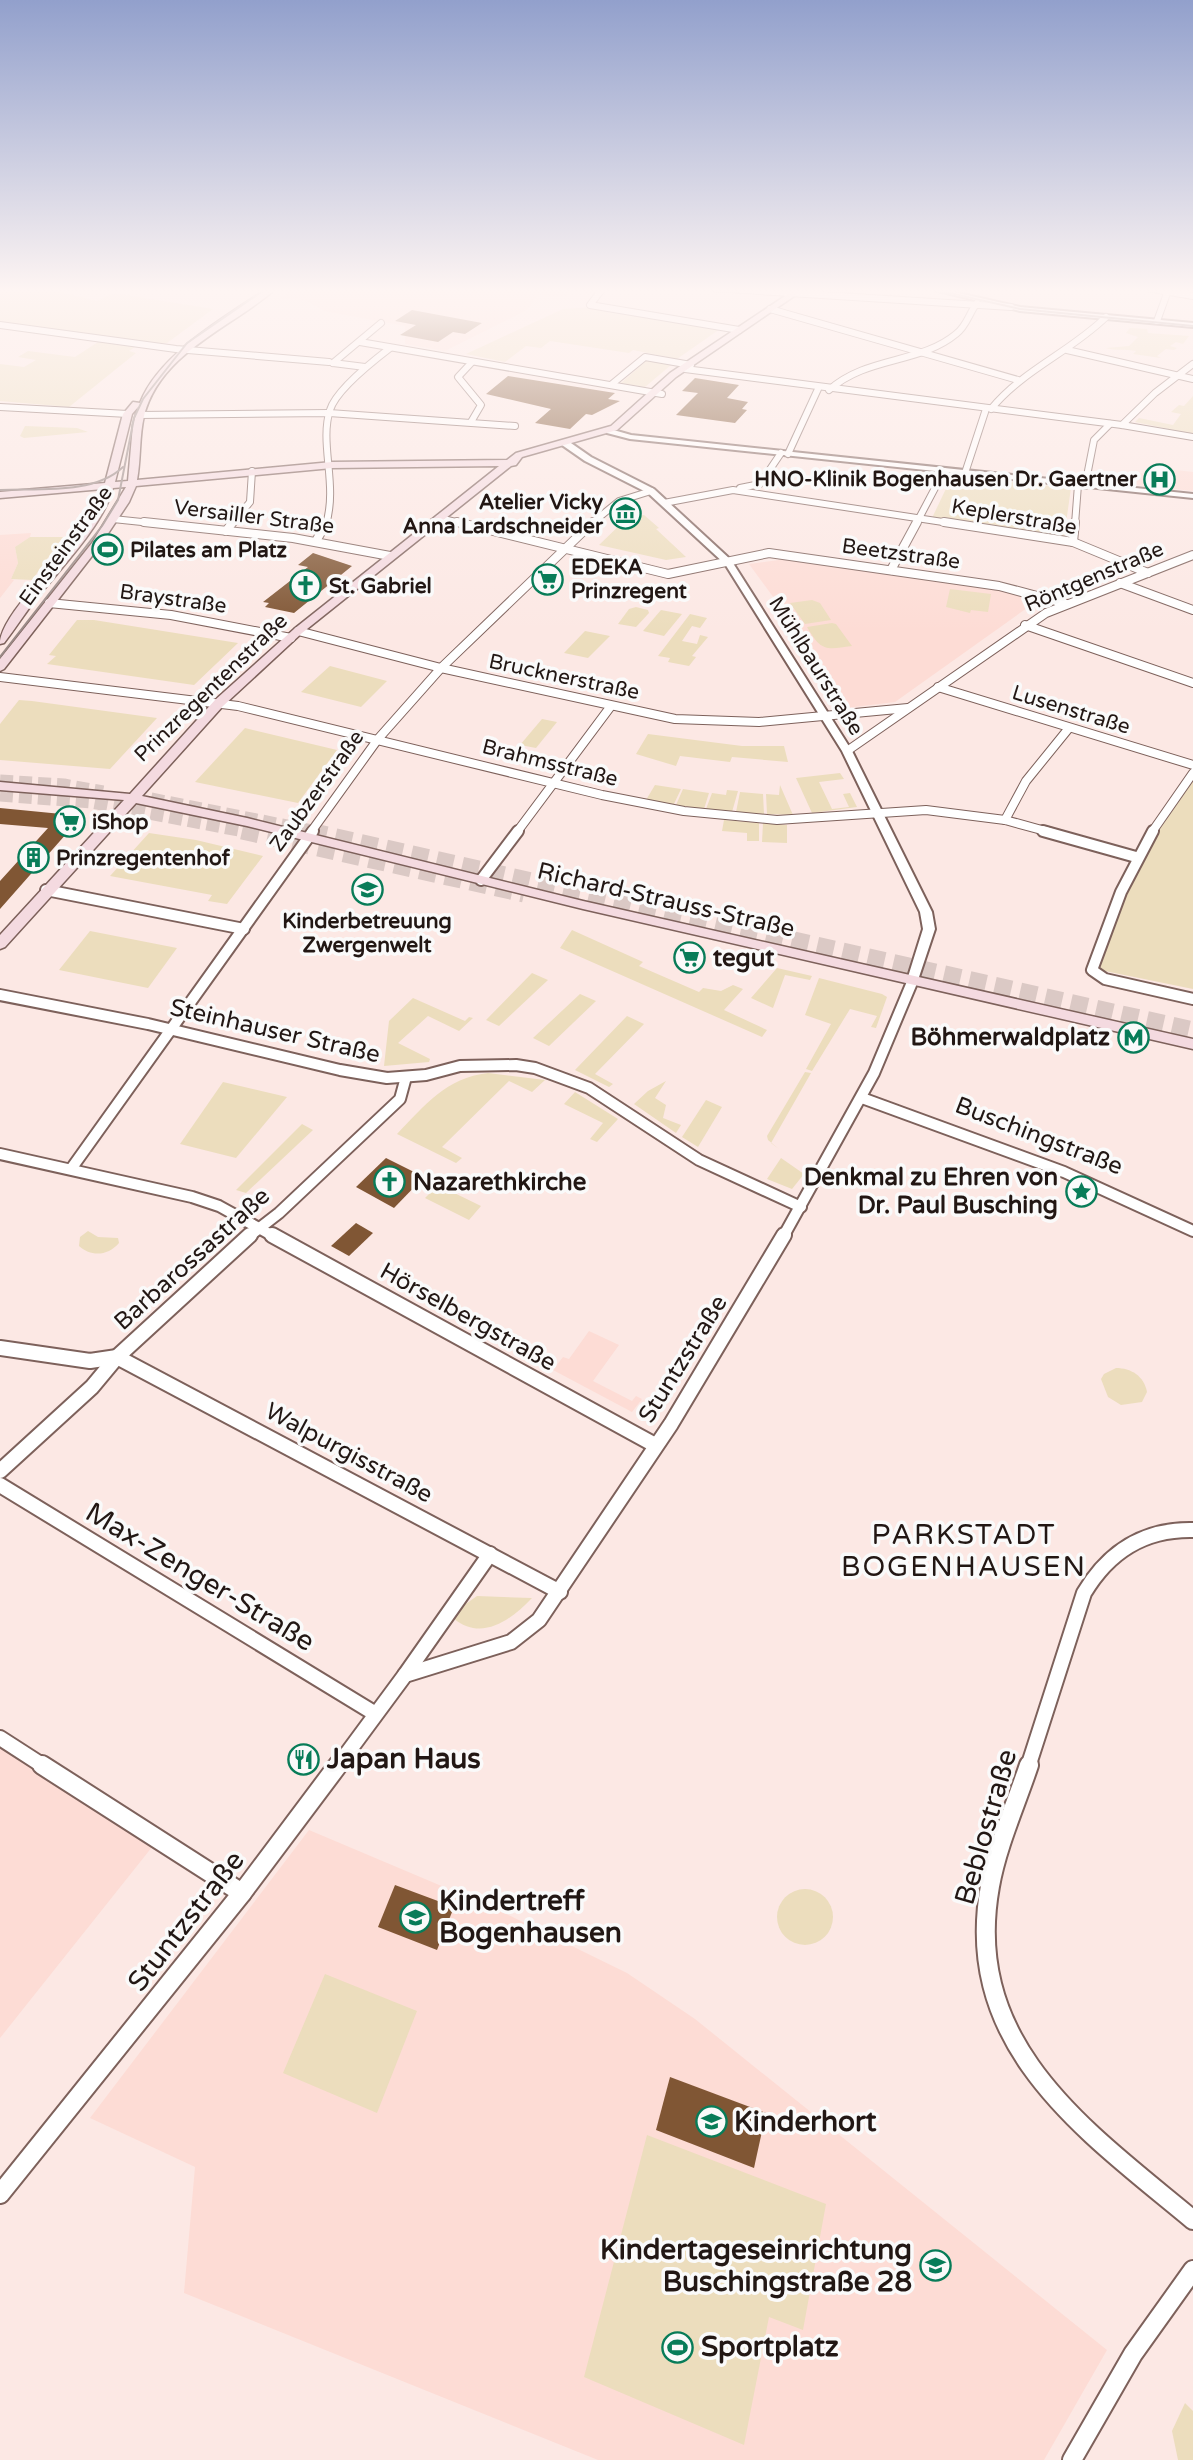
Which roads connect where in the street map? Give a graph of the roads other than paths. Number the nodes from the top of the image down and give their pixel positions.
1 (143, 403) edge
2 (335, 403) edge
3 (479, 403) edge
4 (645, 403) edge
5 (649, 403) edge
6 (811, 403) edge
7 (936, 403) edge
8 (993, 403) edge
9 (1147, 403) edge
10 (4, 407) edge
11 (988, 409) junction
12 (329, 413) junction
13 (134, 415) junction
14 (0, 416) edge
15 (471, 422) junction
16 (1110, 424) junction
17 (1122, 425) junction
18 (515, 426) dead end
19 (610, 430) junction
20 (620, 434) junction
21 (1193, 437) edge
22 (568, 445) junction
23 (785, 454) junction
24 (332, 464) junction
25 (509, 464) junction
26 (252, 471) junction
27 (944, 471) junction
28 (965, 473) junction
29 (133, 481) junction
30 (110, 483) junction
31 (1081, 485) junction
32 (0, 487) edge
33 (733, 489) junction
34 (651, 492) junction
35 (0, 495) edge
36 (1193, 496) edge
37 (664, 503) junction
38 (439, 518) junction
39 (113, 519) junction
40 (920, 520) junction
41 (226, 531) junction
42 (316, 541) junction
43 (1073, 542) junction
44 (562, 549) junction
45 (1193, 555) edge
46 (390, 556) junction
47 (728, 562) junction
48 (891, 570) junction
49 (1148, 573) junction
50 (1120, 583) junction
51 (49, 603) junction
52 (1067, 604) junction
53 (1193, 610) edge
54 (1025, 625) junction
55 (295, 634) junction
56 (0, 641) edge
57 (0, 667) edge
58 (441, 667) junction
59 (0, 677) edge
60 (1193, 683) edge
61 (938, 687) junction
62 (219, 704) junction
63 (611, 706) junction
64 (908, 708) junction
65 (827, 716) junction
66 (1069, 728) junction
67 (378, 739) junction
68 (847, 751) junction
69 (1193, 765) edge
70 (1193, 773) edge
71 (554, 782) junction
72 (0, 786) edge
73 (0, 796) edge
74 (128, 800) junction
75 (877, 813) junction
76 (1005, 820) junction
77 (307, 836) junction
78 (1136, 857) junction
79 (481, 880) junction
80 (46, 890) junction
81 (244, 929) junction
82 (0, 944) edge
83 (913, 980) junction
84 (0, 995) edge
85 (1193, 999) edge
86 (172, 1030) junction
87 (1193, 1044) edge
88 (406, 1077) junction
89 (862, 1098) junction
90 (0, 1154) edge
91 (71, 1169) junction
92 (801, 1206) junction
93 (258, 1228) junction
94 (1193, 1231) edge
95 (0, 1348) edge
96 (117, 1357) junction
97 (655, 1446) junction
98 (0, 1471) edge
99 (0, 1485) edge
100 (1193, 1530) edge
101 (490, 1554) junction
102 (560, 1592) junction
103 (405, 1675) junction
104 (374, 1713) junction
105 (0, 1738) edge
106 (242, 1893) junction
107 (0, 2194) edge
108 (1193, 2220) edge
109 (1193, 2270) edge
110 (1072, 2460) edge

1 - 13 main road, Einsteinstraße
2 - 12 street
3 - 15 street
4 - 19 main road, Prinzregentenstraße
5 - 20 main road, Prinzregentenstraße
6 - 23 street
7 - 11 street
8 - 11 street
9 - 17 street
10 - 13 street
10 - 14 street
11 - 16 street
11 - 28 street
12 - 13 street
12 - 15 street
12 - 24 street
13 - 29 main road, Einsteinstraße
13 - 30 main road, Einsteinstraße
15 - 18 street
16 - 17 street
16 - 31 street
17 - 21 street
19 - 20 street
19 - 22 main road, Prinzregentenstraße
20 - 22 main road, Prinzregentenstraße
20 - 23 street
22 - 25 main road, Prinzregentenstraße
22 - 34 street, Mühlbaurstraße
23 - 27 street
23 - 33 street
24 - 25 main road
24 - 26 main road
24 - 42 street
25 - 38 main road, Prinzregentenstraße
26 - 29 main road
26 - 41 street
27 - 28 street
27 - 40 street
28 - 31 street
29 - 30 main road
29 - 39 main road, Einsteinstraße
30 - 32 main road
30 - 35 main road
30 - 56 main road, Einsteinstraße
31 - 36 street
31 - 43 street
33 - 37 street, Keplerstraße
33 - 40 street, Keplerstraße
34 - 37 street, Mühlbaurstraße
34 - 44 street, Zaubzerstraße
37 - 47 street, Mühlbaurstraße
38 - 44 street
38 - 46 main road, Prinzregentenstraße
39 - 41 street, Versailler Straße
39 - 51 main road, Einsteinstraße
40 - 43 street, Keplerstraße
40 - 48 street
41 - 42 street, Versailler Straße
42 - 46 street, Versailler Straße
43 - 49 street, Keplerstraße
44 - 47 street, Beetzstraße
44 - 58 street, Zaubzerstraße
45 - 49 street, Röntgenstraße
46 - 55 main road, Prinzregentenstraße
47 - 48 street, Beetzstraße
47 - 65 street, Mühlbaurstraße
48 - 52 street, Beetzstraße
49 - 50 street, Röntgenstraße
50 - 52 street, Röntgenstraße
50 - 53 street
51 - 55 street, Braystraße
51 - 57 main road, Einsteinstraße
52 - 54 street, Röntgenstraße
54 - 60 street
54 - 61 street, Röntgenstraße
55 - 58 street, Brucknerstraße
55 - 62 main road, Prinzregentenstraße
58 - 63 street, Brucknerstraße
58 - 67 street, Zaubzerstraße
59 - 62 street, Brahmsstraße
61 - 64 street, Röntgenstraße
61 - 66 street, Lusenstraße
62 - 67 street, Brahmsstraße
62 - 74 main road, Prinzregentenstraße
63 - 65 street, Brucknerstraße
63 - 71 street
64 - 65 street, Röntgenstraße
64 - 68 street, Röntgenstraße
65 - 68 street, Mühlbaurstraße
66 - 69 street, Lusenstraße
66 - 76 street
67 - 71 street, Brahmsstraße
67 - 77 street, Zaubzerstraße
68 - 75 street, Mühlbaurstraße
70 - 78 street
71 - 75 street, Brahmsstraße
71 - 79 street
72 - 74 main road
73 - 74 main road
74 - 77 main road, Richard-Strauss-Straße
74 - 80 main road, Prinzregentenstraße
75 - 76 street, Brahmsstraße
75 - 83 street, Mühlbaurstraße
76 - 78 street, Brahmsstraße
77 - 79 main road, Richard-Strauss-Straße
77 - 81 street, Zaubzerstraße
78 - 85 street
79 - 83 main road, Richard-Strauss-Straße
80 - 81 street
80 - 82 main road, Prinzregentenstraße
81 - 86 street, Zaubzerstraße
83 - 87 main road, Richard-Strauss-Straße
83 - 89 street, Stuntzstraße
84 - 86 street, Steinhauser Straße
86 - 88 street, Steinhauser Straße
86 - 91 street, Zaubzerstraße
88 - 92 street, Steinhauser Straße
88 - 93 street, Barbarossastraße
89 - 92 street, Stuntzstraße
89 - 94 street, Buschingstraße
90 - 91 street, Hörselbergstraße
91 - 93 street, Hörselbergstraße
92 - 97 street, Stuntzstraße
93 - 96 street, Barbarossastraße
93 - 97 street, Hörselbergstraße
95 - 96 street
96 - 98 street, Barbarossastraße
96 - 101 street, Walpurgisstraße
97 - 102 street, Stuntzstraße
99 - 104 street, Max-Zenger-Straße
100 - 108 street, Beblostraße
101 - 102 street, Walpurgisstraße
101 - 103 street, Stuntzstraße
102 - 103 street, Stuntzstraße
103 - 104 street, Stuntzstraße
104 - 106 street, Stuntzstraße
105 - 106 street
106 - 107 street, Stuntzstraße
109 - 110 street

